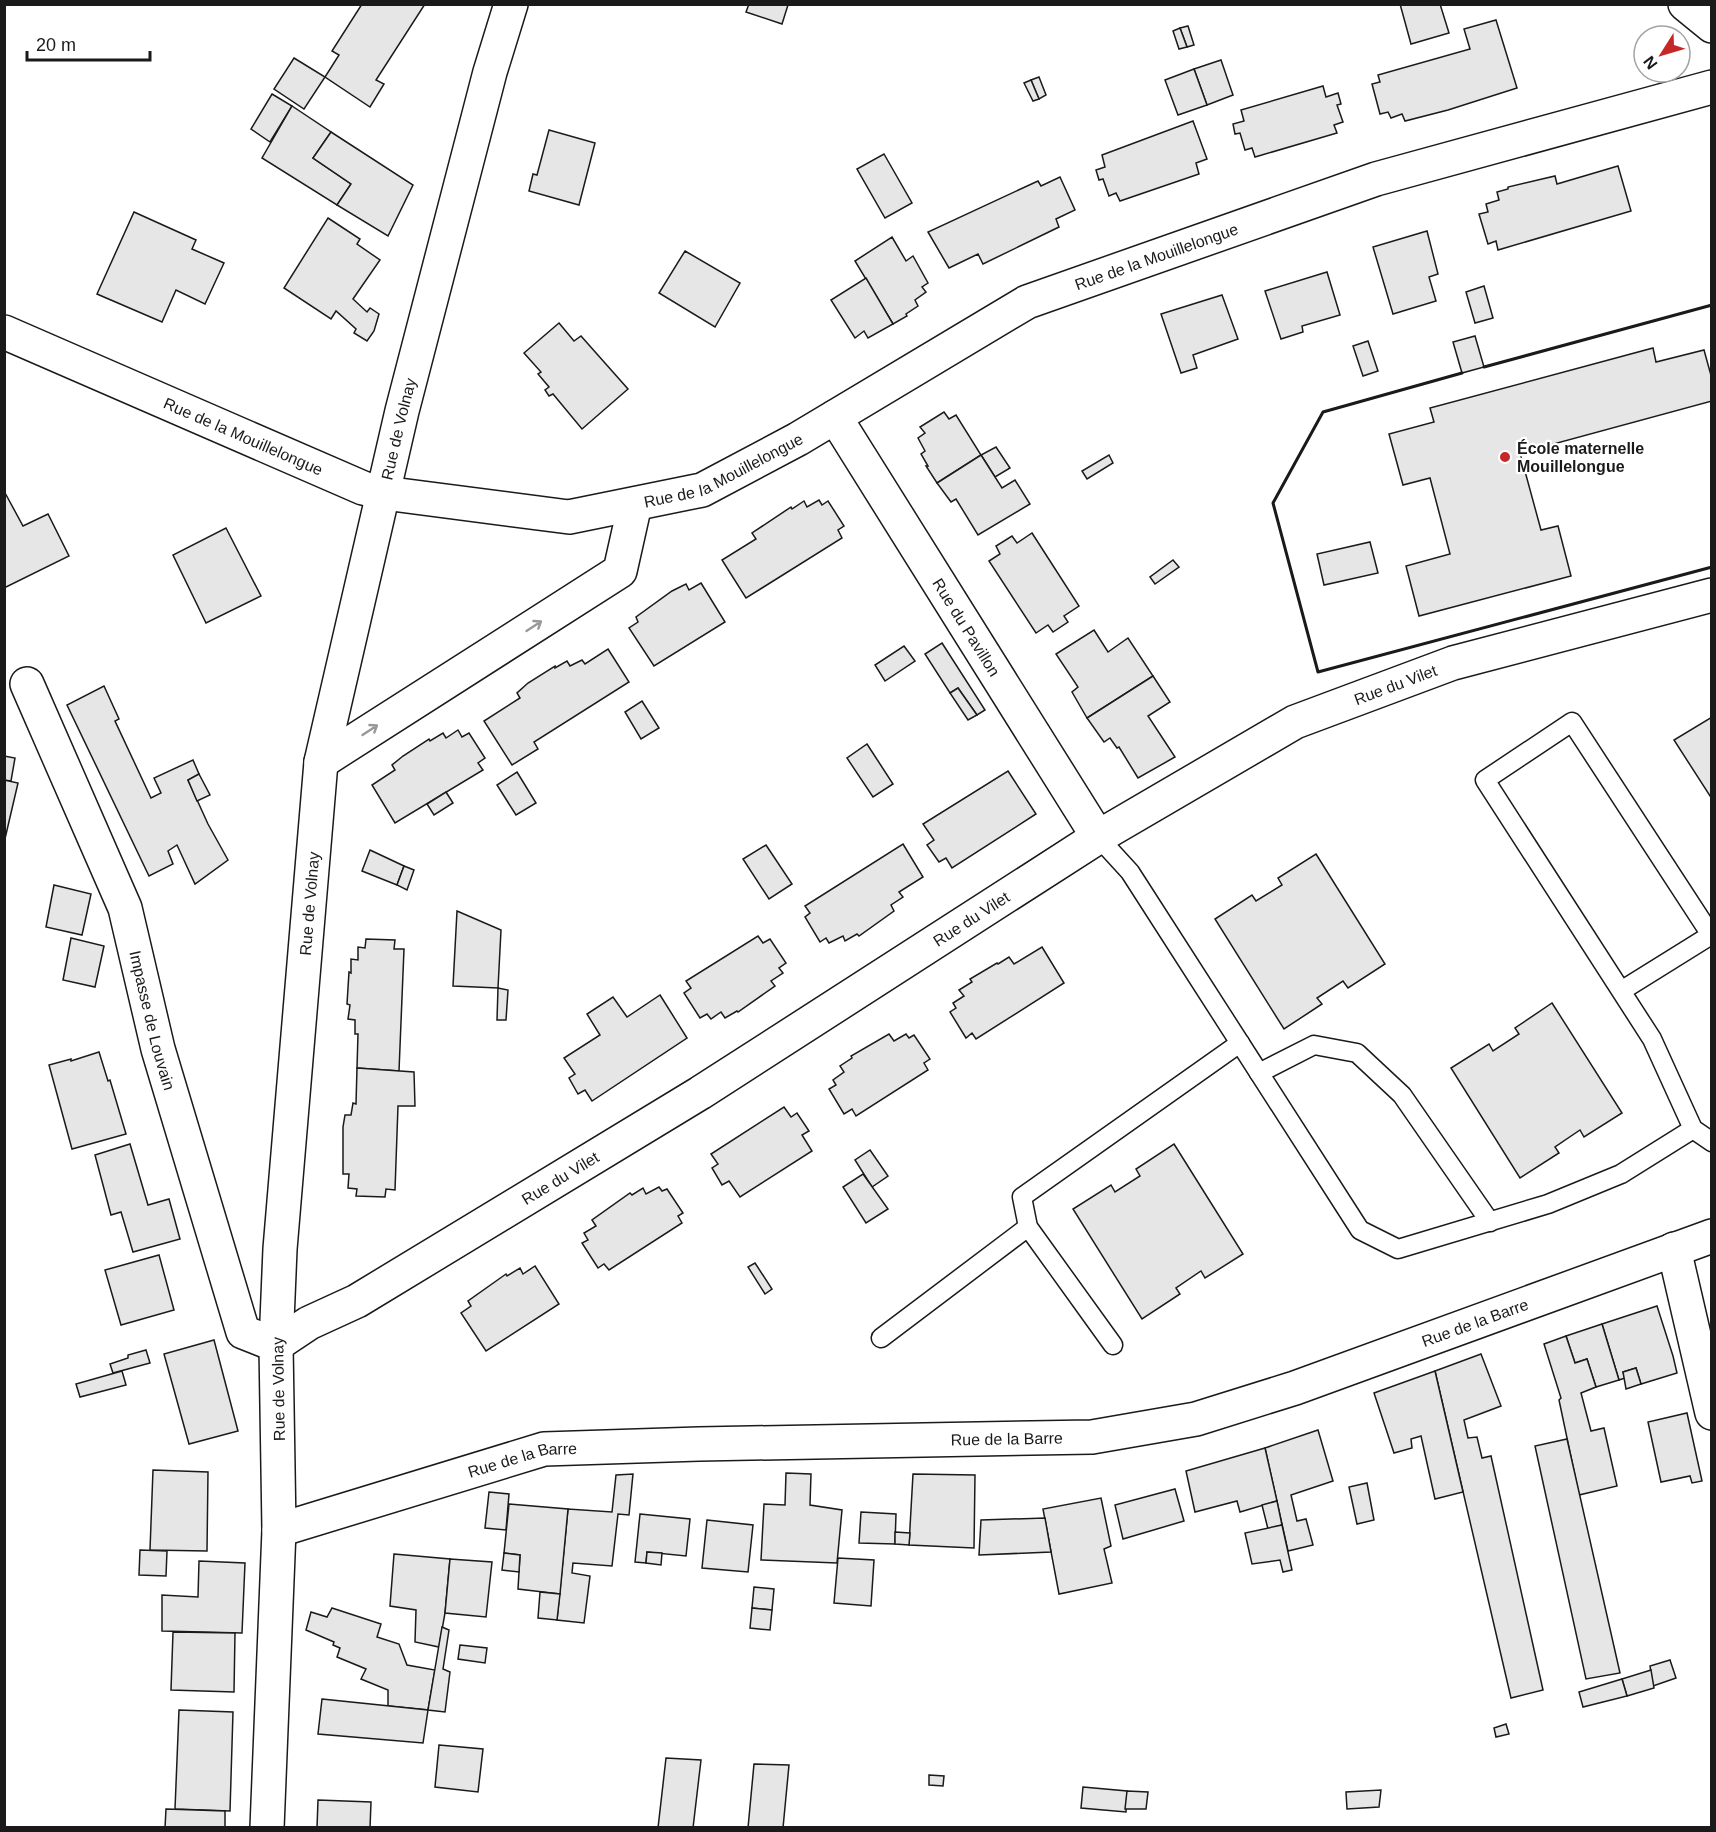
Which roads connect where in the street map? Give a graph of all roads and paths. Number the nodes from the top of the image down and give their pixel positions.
1 (510, 4) edge
2 (1685, 4) edge
3 (1712, 26) edge
4 (1712, 87) edge
5 (4, 332) edge
6 (835, 417) junction
7 (384, 493) junction
8 (635, 504) junction
9 (1712, 595) edge
10 (27, 684) dead end
11 (321, 762) junction
12 (1098, 837) junction
13 (1711, 935) edge
14 (1621, 991) junction
15 (1240, 1043) junction
16 (1259, 1073) junction
17 (1693, 1129) junction
18 (1712, 1142) edge
19 (1490, 1222) junction
20 (1028, 1227) junction
21 (1712, 1236) edge
22 (1674, 1249) junction
23 (880, 1338) dead end
24 (276, 1345) junction
25 (1113, 1345) dead end
26 (1712, 1413) edge
27 (279, 1530) junction
28 (267, 1827) edge

1 - 7 street, Rue de Volnay
2 - 3 street
4 - 6 street, Rue de la Mouillelongue
5 - 7 street, Rue de la Mouillelongue
6 - 8 street, Rue de la Mouillelongue
6 - 12 street, Rue du Pavillon
7 - 8 street, Rue de la Mouillelongue
7 - 11 street, Rue de Volnay
11 -> 8 street, Rue de la Mouillelongue
9 - 12 street, Rue du Vilet
10 - 24 street, Impasse de Louvain
11 - 24 street, Rue de Volnay
12 - 15 lane
12 - 24 street, Rue du Vilet
13 - 14 lane
13 - 14 lane
14 - 17 lane
15 - 16 lane
15 - 20 lane
16 - 19 lane
16 - 19 lane
17 - 18 lane
17 - 19 lane
20 - 23 lane
20 - 25 lane
21 - 22 street, Rue de la Barre
22 - 26 street
22 - 27 street, Rue de la Barre
24 - 27 street, Rue de Volnay
27 - 28 street, Rue de Volnay

